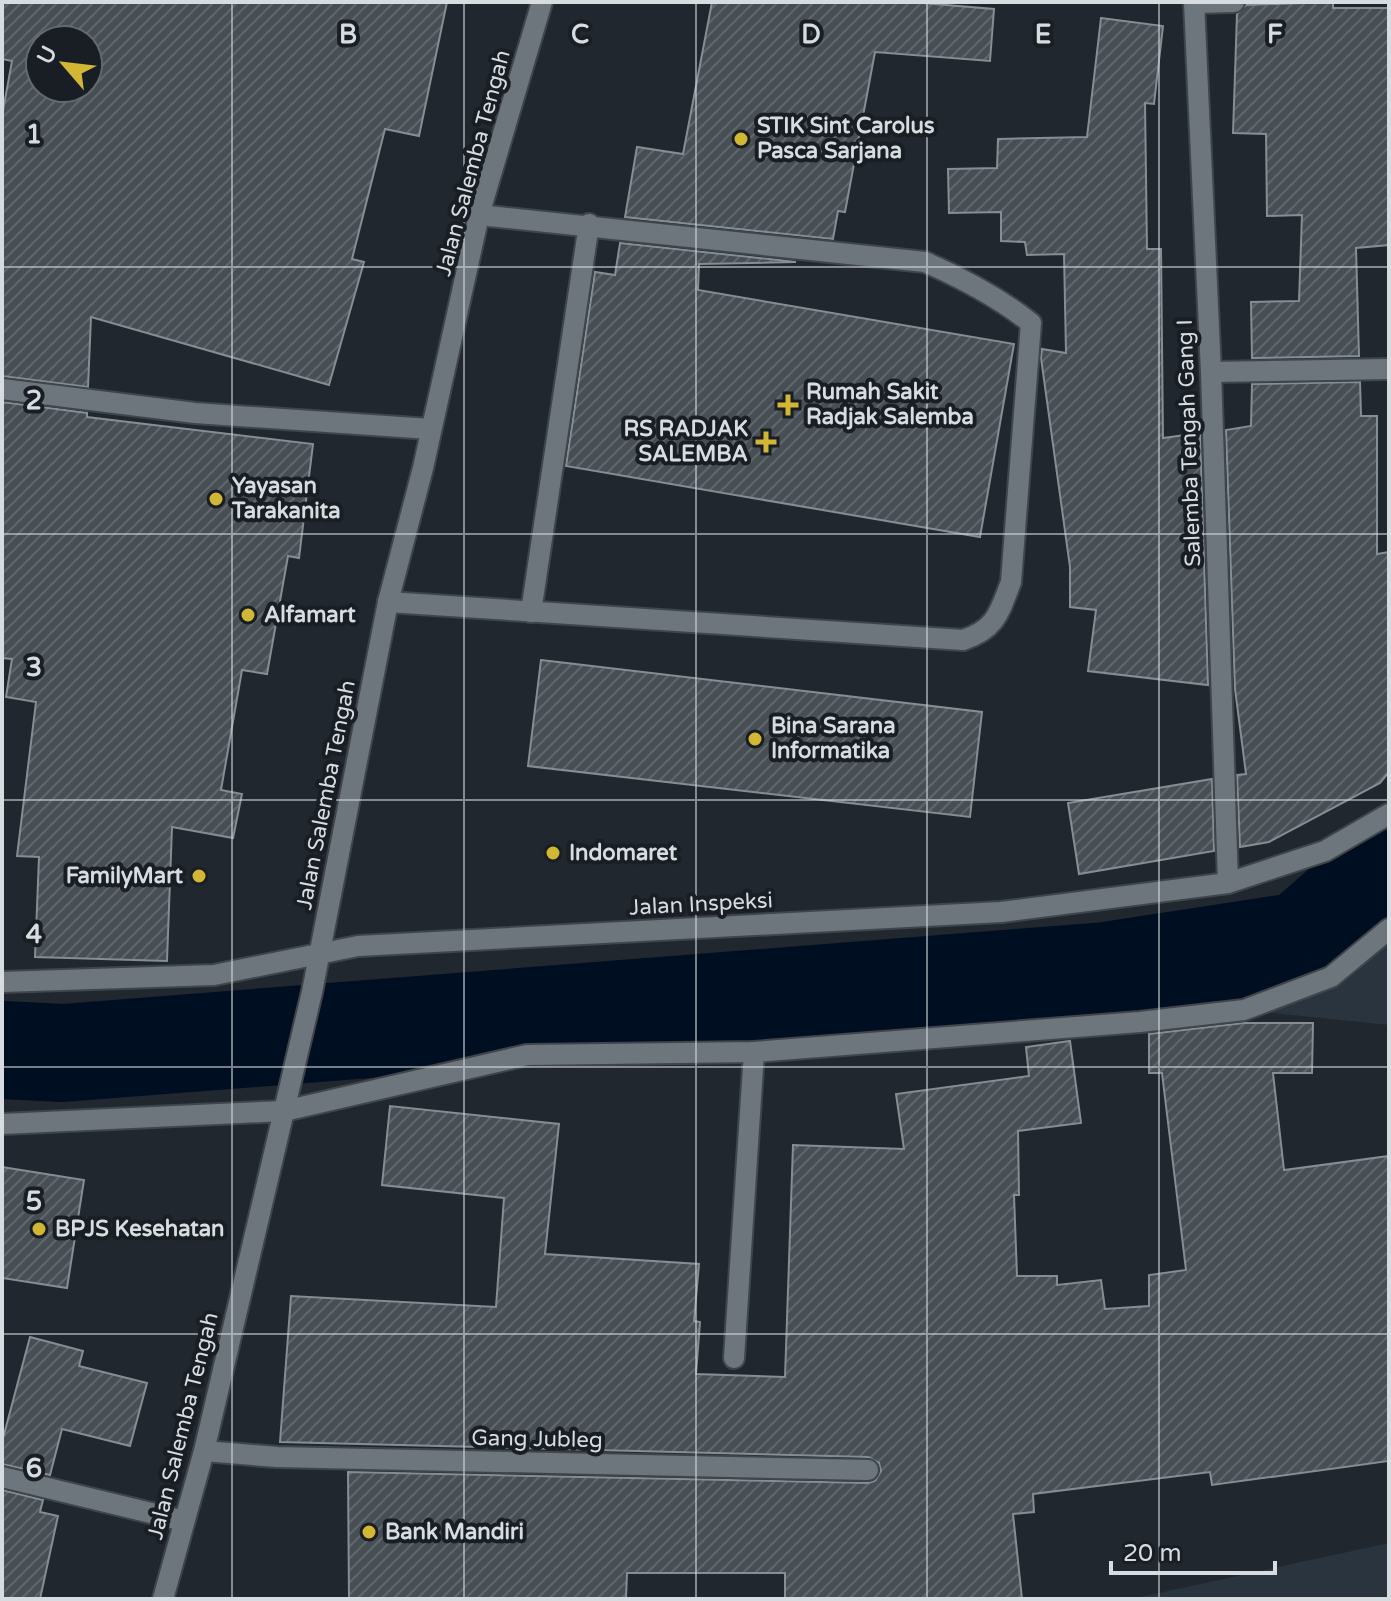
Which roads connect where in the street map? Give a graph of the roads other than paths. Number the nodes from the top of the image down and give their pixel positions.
1 (542, 2) edge
2 (1194, 2) edge
3 (1234, 2) edge
4 (479, 215) junction
5 (589, 224) junction
6 (1389, 369) edge
7 (1211, 372) junction
8 (2, 389) edge
9 (430, 429) junction
10 (388, 602) junction
11 (531, 612) junction
12 (1389, 814) edge
13 (1228, 883) junction
14 (1389, 929) edge
15 (320, 951) junction
16 (2, 982) edge
17 (754, 1052) junction
18 (286, 1101) junction
19 (2, 1124) edge
20 (734, 1358) dead end
21 (204, 1451) junction
22 (868, 1470) dead end
23 (2, 1477) edge
24 (184, 1521) junction
25 (163, 1599) edge

1 - 4 street, Jalan Salemba Tengah
2 - 3 street
2 - 7 street, Salemba Tengah Gang I
4 - 5 street
4 - 9 street, Jalan Salemba Tengah
5 - 11 street
5 - 11 street
6 - 7 street
7 - 13 street, Salemba Tengah Gang I
8 - 9 street
9 - 10 street, Jalan Salemba Tengah
10 - 11 street
10 - 15 street, Jalan Salemba Tengah
12 - 13 street, Jalan Inspeksi
13 - 15 street, Jalan Inspeksi
14 - 17 street
15 - 16 street, Jalan Inspeksi
15 - 18 street, Jalan Salemba Tengah
17 - 18 street
17 - 20 street
18 - 19 street
18 - 21 street, Jalan Salemba Tengah
21 - 22 street, Gang Jubleg
21 - 24 street, Jalan Salemba Tengah
23 - 24 street
24 - 25 street, Jalan Salemba Tengah

